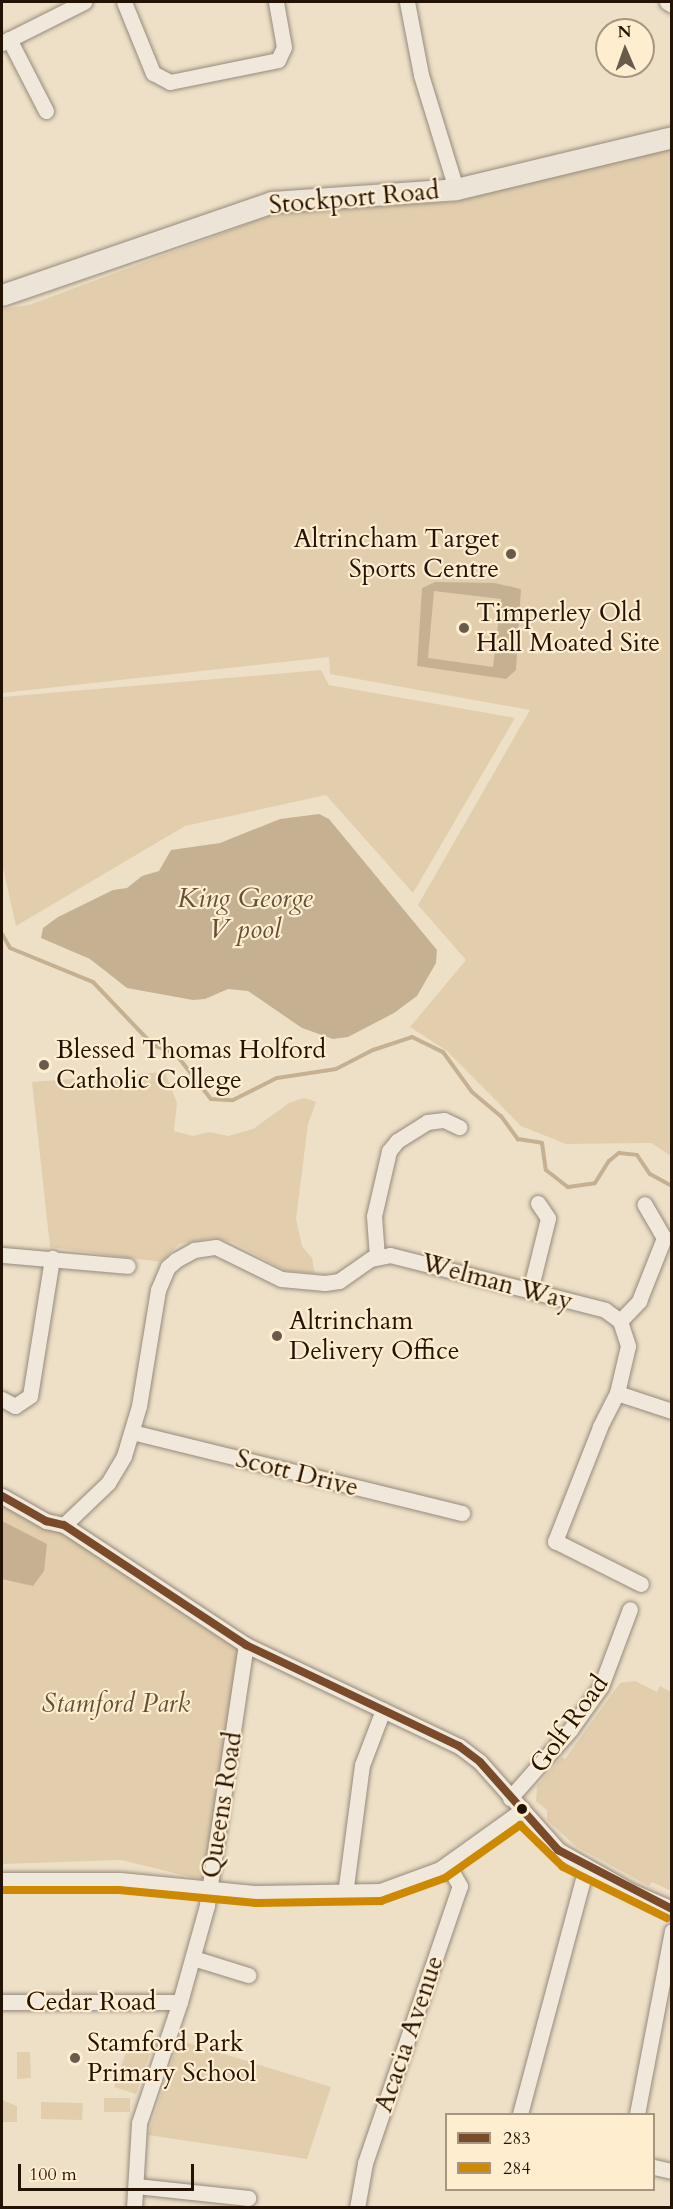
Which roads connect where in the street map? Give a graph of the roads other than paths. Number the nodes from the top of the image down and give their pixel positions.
1 (84, 2) edge
2 (124, 2) edge
3 (276, 2) edge
4 (407, 2) edge
5 (667, 2) edge
6 (68, 5) edge
7 (672, 5) edge
8 (5, 41) edge
9 (46, 111) dead end
10 (672, 137) edge
11 (456, 189) junction
12 (2, 278) edge
13 (42, 278) junction
14 (2, 295) edge
15 (459, 1127) dead end
16 (538, 1203) dead end
17 (644, 1204) dead end
18 (2, 1255) edge
19 (377, 1257) junction
20 (52, 1258) junction
21 (128, 1266) dead end
22 (530, 1291) junction
23 (620, 1321) junction
24 (617, 1393) junction
25 (2, 1399) edge
26 (672, 1411) edge
27 (132, 1432) junction
28 (2, 1496) edge
29 (462, 1513) dead end
30 (64, 1525) junction
31 (641, 1584) dead end
32 (630, 1610) dead end
33 (246, 1645) junction
34 (383, 1710) junction
35 (510, 1798) junction
36 (521, 1811) junction
37 (448, 1865) junction
38 (586, 1868) junction
39 (2, 1880) edge
40 (209, 1889) junction
41 (345, 1894) junction
42 (672, 1909) edge
43 (672, 1931) edge
44 (193, 1958) junction
45 (248, 1975) dead end
46 (2, 2002) edge
47 (180, 2002) junction
48 (521, 2113) edge
49 (637, 2113) edge
50 (655, 2167) edge
51 (672, 2171) edge
52 (136, 2186) junction
53 (248, 2198) dead end
54 (134, 2208) edge
55 (357, 2208) edge

1 - 6 street
2 - 3 street
4 - 11 street
5 - 7 street
6 - 8 street
8 - 9 street
10 - 11 highway, Stockport Road
11 - 13 highway, Stockport Road
12 - 13 highway, Stockport Road
13 - 14 highway, Stockport Road
15 - 19 street
16 - 22 street
17 - 23 street
18 - 20 street
19 - 22 street, Welman Way
19 - 27 street
20 - 21 street
20 - 25 street
22 - 23 street, Welman Way
23 - 24 street
24 - 26 street
24 - 31 street
27 - 29 street, Scott Drive
27 - 30 street
28 - 30 street
30 - 33 street
32 - 35 street, Golf Road
33 - 34 street
33 - 40 street, Queens Road
34 - 35 street
34 - 41 street
35 - 36 street
36 - 37 street
36 - 38 street
37 - 41 street
37 - 55 street, Acacia Avenue
38 - 42 street
38 - 48 street
39 - 40 street
40 - 41 street
40 - 44 street, Queens Road
43 - 49 street
44 - 45 street
44 - 47 street, Queens Road
46 - 47 street, Cedar Road
47 - 52 street, Queens Road
50 - 51 street
52 - 53 street
52 - 54 street, Queens Road

